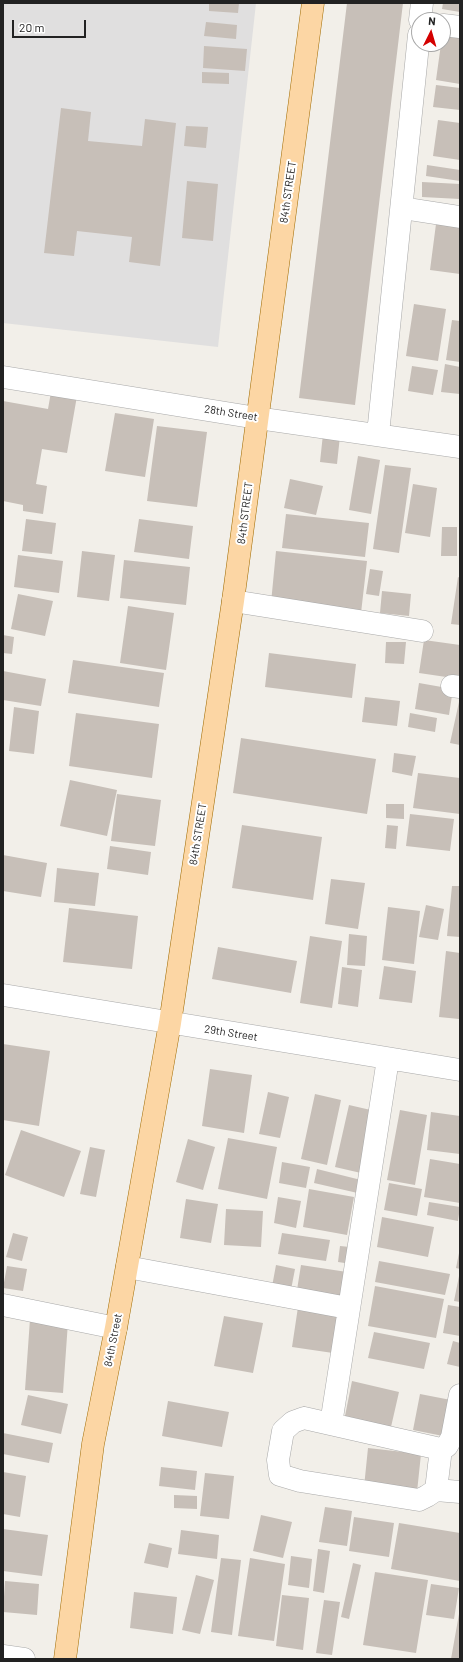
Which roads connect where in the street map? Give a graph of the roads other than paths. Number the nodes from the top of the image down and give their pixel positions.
1 (313, 3) edge
2 (417, 52) edge
3 (402, 208) junction
4 (460, 216) edge
5 (3, 377) edge
6 (257, 418) junction
7 (378, 434) junction
8 (460, 447) edge
9 (234, 601) junction
10 (422, 631) dead end
11 (3, 995) edge
12 (170, 1023) junction
13 (388, 1059) junction
14 (460, 1070) edge
15 (127, 1267) junction
16 (3, 1305) edge
17 (348, 1308) junction
18 (116, 1328) junction
19 (460, 1395) edge
20 (331, 1424) junction
21 (440, 1451) junction
22 (436, 1490) junction
23 (460, 1492) edge
24 (3, 1656) edge
25 (24, 1659) edge
26 (65, 1659) edge

1 - 6 main road, 84th STREET
2 - 3 street
3 - 4 street
3 - 7 street
5 - 6 street, 28th Street
6 - 7 street, 28th Street
6 - 9 main road, 84th STREET
7 - 8 street, 28th Street
9 - 10 street
9 - 12 main road, 84th STREET
11 - 12 street, 29th Street
12 - 13 street, 29th Street
12 - 15 main road, 84th Street
13 - 14 street, 29th Street
13 - 17 street
15 - 17 street
15 - 18 main road, 84th Street
16 - 18 street
17 - 20 street
18 - 26 main road, 84th Street
19 - 21 street
20 - 21 street
20 - 22 street
21 - 22 street
22 - 23 street
24 - 25 street

